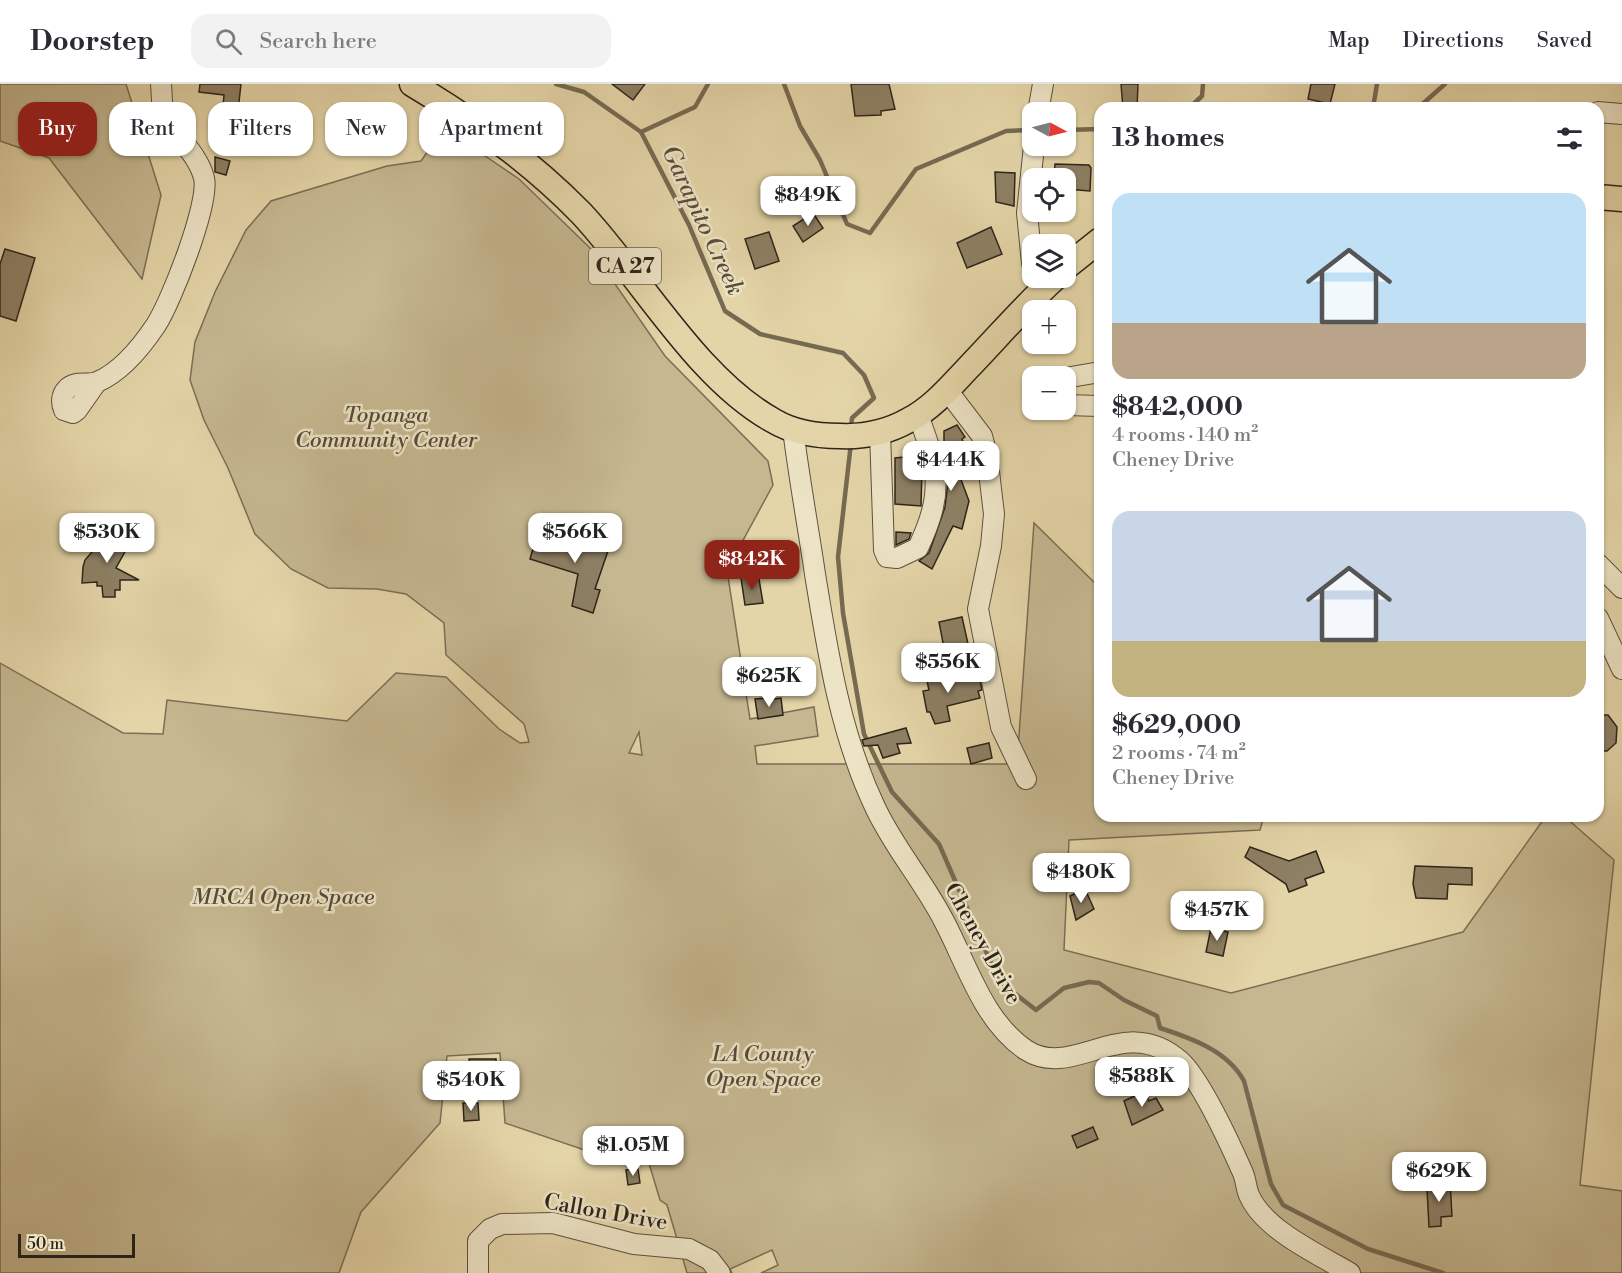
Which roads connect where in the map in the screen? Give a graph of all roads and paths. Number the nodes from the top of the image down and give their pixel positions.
1 (161, 84) edge
2 (412, 84) edge
3 (1043, 84) edge
4 (1040, 102) edge
5 (1604, 112) edge
6 (1622, 114) edge
7 (1033, 156) edge
8 (1604, 198) edge
9 (1622, 199) edge
10 (1029, 234) edge
11 (1094, 247) edge
12 (1076, 260) edge
13 (1043, 288) edge
14 (1094, 373) edge
15 (1076, 376) edge
16 (96, 383) dead end
17 (947, 390) junction
18 (1076, 405) edge
19 (1094, 406) edge
20 (918, 415) junction
21 (794, 429) junction
22 (875, 433) junction
23 (1604, 631) edge
24 (1622, 669) edge
25 (1026, 779) dead end
26 (478, 1273) edge
27 (720, 1273) edge
28 (1350, 1273) edge

1 - 16 street
2 - 21 main road, CA 27
3 - 4 street
5 - 6 street
7 - 10 street
8 - 9 main road
11 - 12 main road, CA 27
13 - 17 main road, CA 27
14 - 15 street
17 - 20 main road, CA 27
17 - 25 street
18 - 19 street
20 - 22 main road, CA 27
20 - 22 street
21 - 22 main road, CA 27
21 - 28 street, Cheney Drive
23 - 24 street
26 - 27 street, Callon Drive

